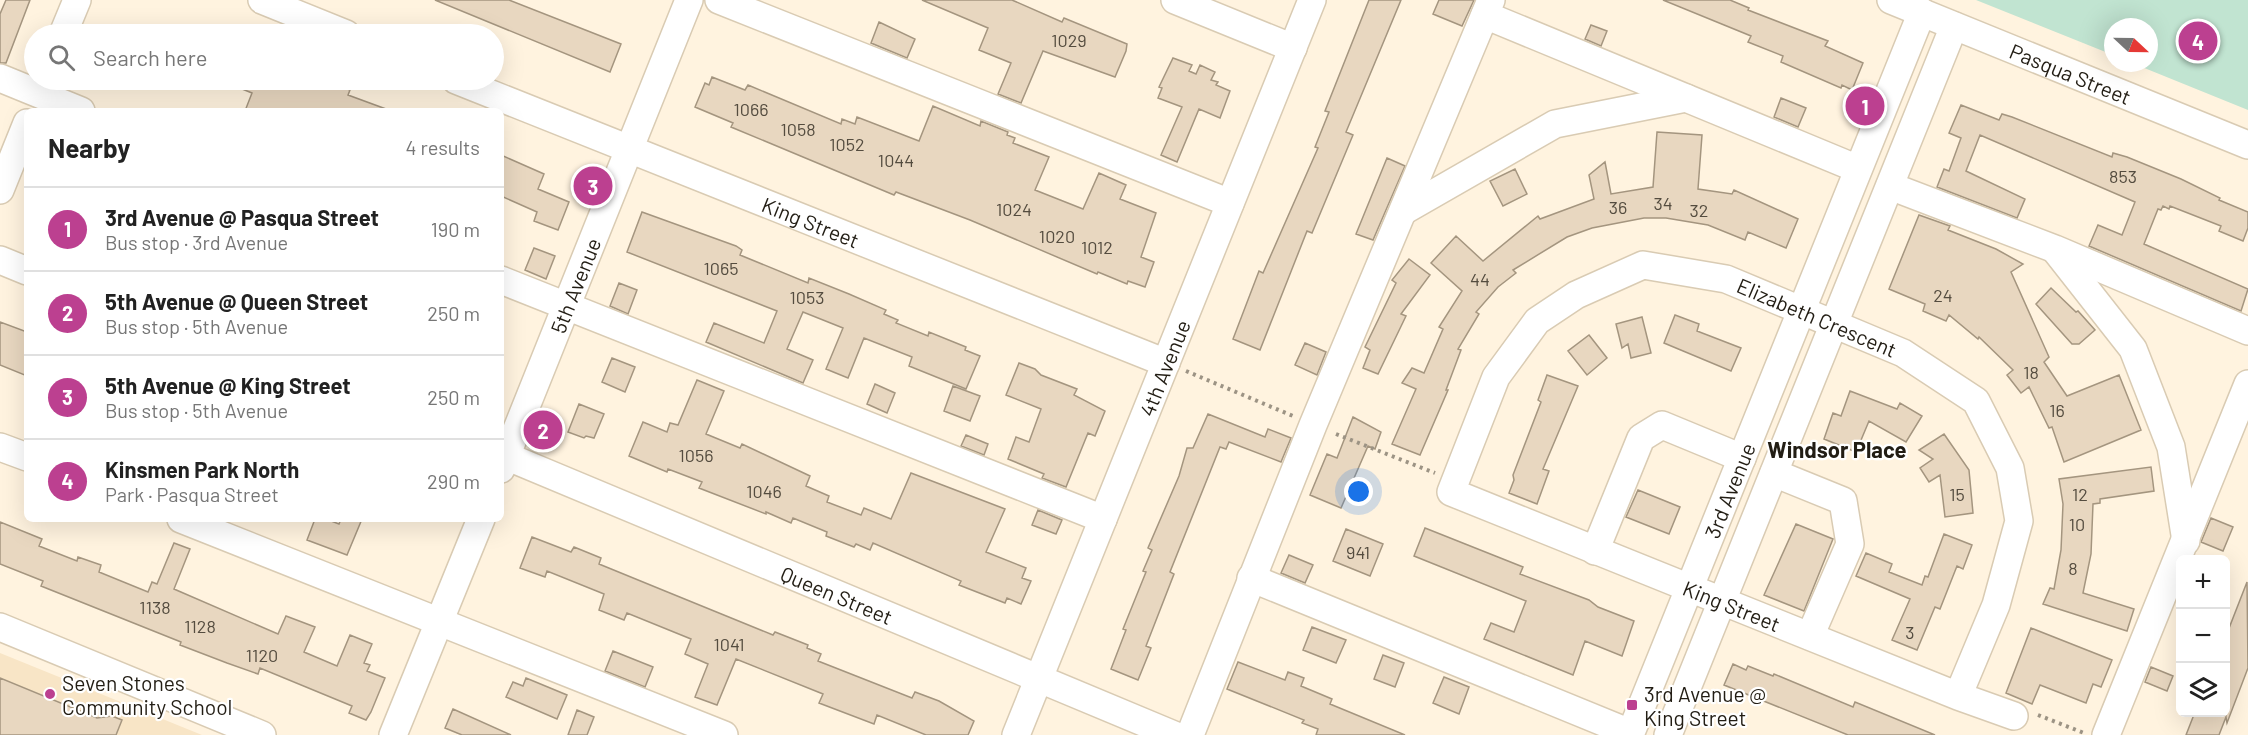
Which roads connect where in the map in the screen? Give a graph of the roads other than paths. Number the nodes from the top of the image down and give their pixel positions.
1 (76, 0) edge
2 (262, 0) edge
3 (689, 0) edge
4 (719, 0) edge
5 (1175, 0) edge
6 (1312, 0) edge
7 (1891, 0) edge
8 (1488, 8) edge
9 (1922, 12) junction
10 (67, 24) edge
11 (321, 24) edge
12 (1954, 26) junction
13 (1293, 48) junction
14 (0, 78) edge
15 (24, 89) edge
16 (481, 90) edge
17 (38, 95) edge
18 (1686, 98) junction
19 (73, 108) edge
20 (24, 130) edge
21 (2248, 145) edge
22 (630, 151) junction
23 (1858, 169) junction
24 (1890, 186) junction
25 (0, 190) edge
26 (1230, 203) junction
27 (1405, 210) junction
28 (2055, 249) junction
29 (0, 260) edge
30 (24, 269) edge
31 (504, 281) edge
32 (567, 307) junction
33 (1801, 310) junction
34 (1834, 324) junction
35 (2248, 331) edge
36 (1166, 363) junction
37 (2248, 384) edge
38 (0, 447) edge
39 (24, 456) edge
40 (504, 457) edge
41 (1742, 458) junction
42 (504, 459) edge
43 (1774, 473) junction
44 (1451, 492) joint
45 (1103, 519) junction
46 (189, 522) edge
47 (480, 522) edge
48 (2186, 542) junction
49 (1595, 551) junction
50 (1251, 578) junction
51 (1689, 588) junction
52 (1722, 600) junction
53 (439, 622) junction
54 (0, 627) edge
55 (1810, 636) junction
56 (1039, 679) junction
57 (1958, 696) junction
58 (2014, 716) road end
59 (1630, 734) edge
60 (262, 735) edge
61 (393, 735) edge
62 (724, 735) edge
63 (1016, 735) edge
64 (1174, 735) edge
65 (1190, 735) edge
66 (1668, 735) edge
67 (2106, 735) edge

1 - 10 street
2 - 11 street
3 - 22 street, 5th Avenue
4 - 26 street
5 - 13 street
6 - 13 street, 4th Avenue
7 - 9 street, Pasqua Street
8 - 18 street
8 - 27 street
9 - 12 street, Pasqua Street
9 - 23 street, 3rd Avenue
12 - 21 street, Pasqua Street
12 - 24 street, 3rd Avenue
13 - 26 street, 4th Avenue
14 - 15 street
16 - 22 street, King Street
17 - 19 street
18 - 23 street
18 - 27 street
20 - 25 street
22 - 32 street, 5th Avenue
22 - 36 street, King Street
23 - 33 street, 3rd Avenue
24 - 28 street
24 - 34 street, 3rd Avenue
26 - 36 street, 4th Avenue
27 - 50 street
28 - 35 street
28 - 48 street
29 - 30 street
31 - 32 street
32 - 40 street, 5th Avenue
32 - 45 street
33 - 34 street, Elizabeth Crescent
33 - 41 street, 3rd Avenue
33 - 44 street, Elizabeth Crescent
34 - 43 street, 3rd Avenue
34 - 57 street, Elizabeth Crescent
36 - 45 street, 4th Avenue
37 - 48 street
38 - 39 street
41 - 49 street
41 - 51 street, 3rd Avenue
42 - 56 street, Queen Street
43 - 52 street, 3rd Avenue
43 - 55 street
44 - 49 street, King Street
45 - 56 street, 4th Avenue
46 - 53 street
47 - 53 street
48 - 67 street
49 - 51 street, King Street
50 - 59 street
50 - 65 street
51 - 52 street, King Street
51 - 59 street, 3rd Avenue
52 - 55 street, King Street
52 - 66 street, 3rd Avenue
53 - 61 street
53 - 62 street
54 - 60 street
55 - 57 street, King Street
56 - 63 street, 4th Avenue
56 - 64 street, Queen Street
57 - 58 street, King Street

